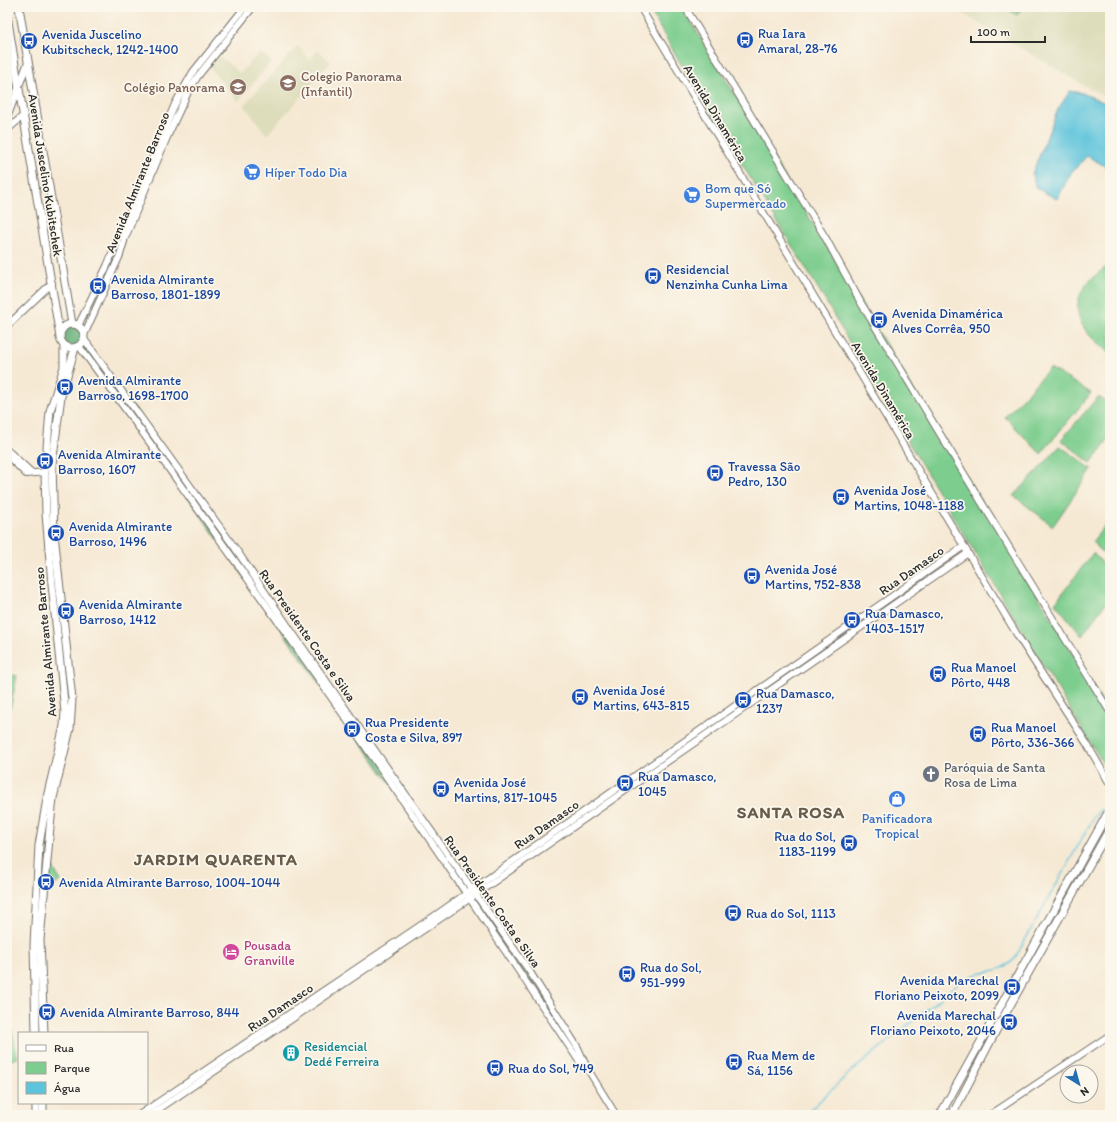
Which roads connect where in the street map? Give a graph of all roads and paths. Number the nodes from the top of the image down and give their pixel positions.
1 (19, 7) edge
2 (245, 7) edge
3 (253, 7) edge
4 (640, 7) edge
5 (685, 7) edge
6 (7, 16) edge
7 (28, 62) junction
8 (19, 86) junction
9 (24, 115) junction
10 (7, 118) edge
11 (7, 130) edge
12 (52, 283) junction
13 (75, 325) junction
14 (7, 326) edge
15 (60, 337) junction
16 (84, 337) junction
17 (64, 345) junction
18 (77, 347) junction
19 (7, 450) edge
20 (7, 455) edge
21 (45, 472) junction
22 (29, 474) junction
23 (964, 546) junction
24 (968, 553) junction
25 (1110, 712) edge
26 (1110, 784) edge
27 (1110, 809) edge
28 (1110, 828) edge
29 (470, 894) junction
30 (36, 1032) edge
31 (44, 1032) edge
32 (1110, 1035) edge
33 (36, 1104) edge
34 (42, 1104) edge
35 (37, 1115) edge
36 (139, 1115) edge
37 (150, 1115) edge
38 (616, 1115) edge
39 (940, 1115) edge
40 (952, 1115) edge
41 (990, 1115) edge

1 - 7 main road, Avenida Juscelino Kubitschek
2 - 13 street, Avenida Almirante Barroso
3 - 16 street, Avenida Almirante Barroso
4 - 23 street, Avenida Dinamérica
5 - 25 street, Avenida Dinamérica
6 - 8 main road, Avenida Juscelino Kubitschek
7 - 8 street
7 - 13 main road, Avenida Juscelino Kubitschek
8 - 9 main road, Avenida Juscelino Kubitschek
8 - 10 street
9 - 11 street
9 - 12 main road, Avenida Juscelino Kubitschek
12 - 14 street
12 - 15 main road, Avenida Juscelino Kubitschek
13 - 15 main road
13 - 16 main road
15 - 17 main road
16 - 18 main road
16 - 29 street, Rua Presidente Costa e Silva
17 - 18 main road
17 - 21 main road, Avenida Almirante Barroso
18 - 29 street, Rua Presidente Costa e Silva
18 - 31 main road, Avenida Almirante Barroso
19 - 22 street
20 - 22 street
21 - 22 street
21 - 30 main road, Avenida Almirante Barroso
23 - 24 street, Avenida Dinamérica
23 - 29 street, Rua Damasco
24 - 26 street, Avenida Dinamérica
24 - 29 street, Rua Damasco
27 - 39 main road
28 - 40 main road
29 - 36 street, Rua Damasco
29 - 37 street, Rua Damasco
29 - 38 street, Rua Presidente Costa e Silva
32 - 41 street
33 - 35 main road
34 - 35 main road

